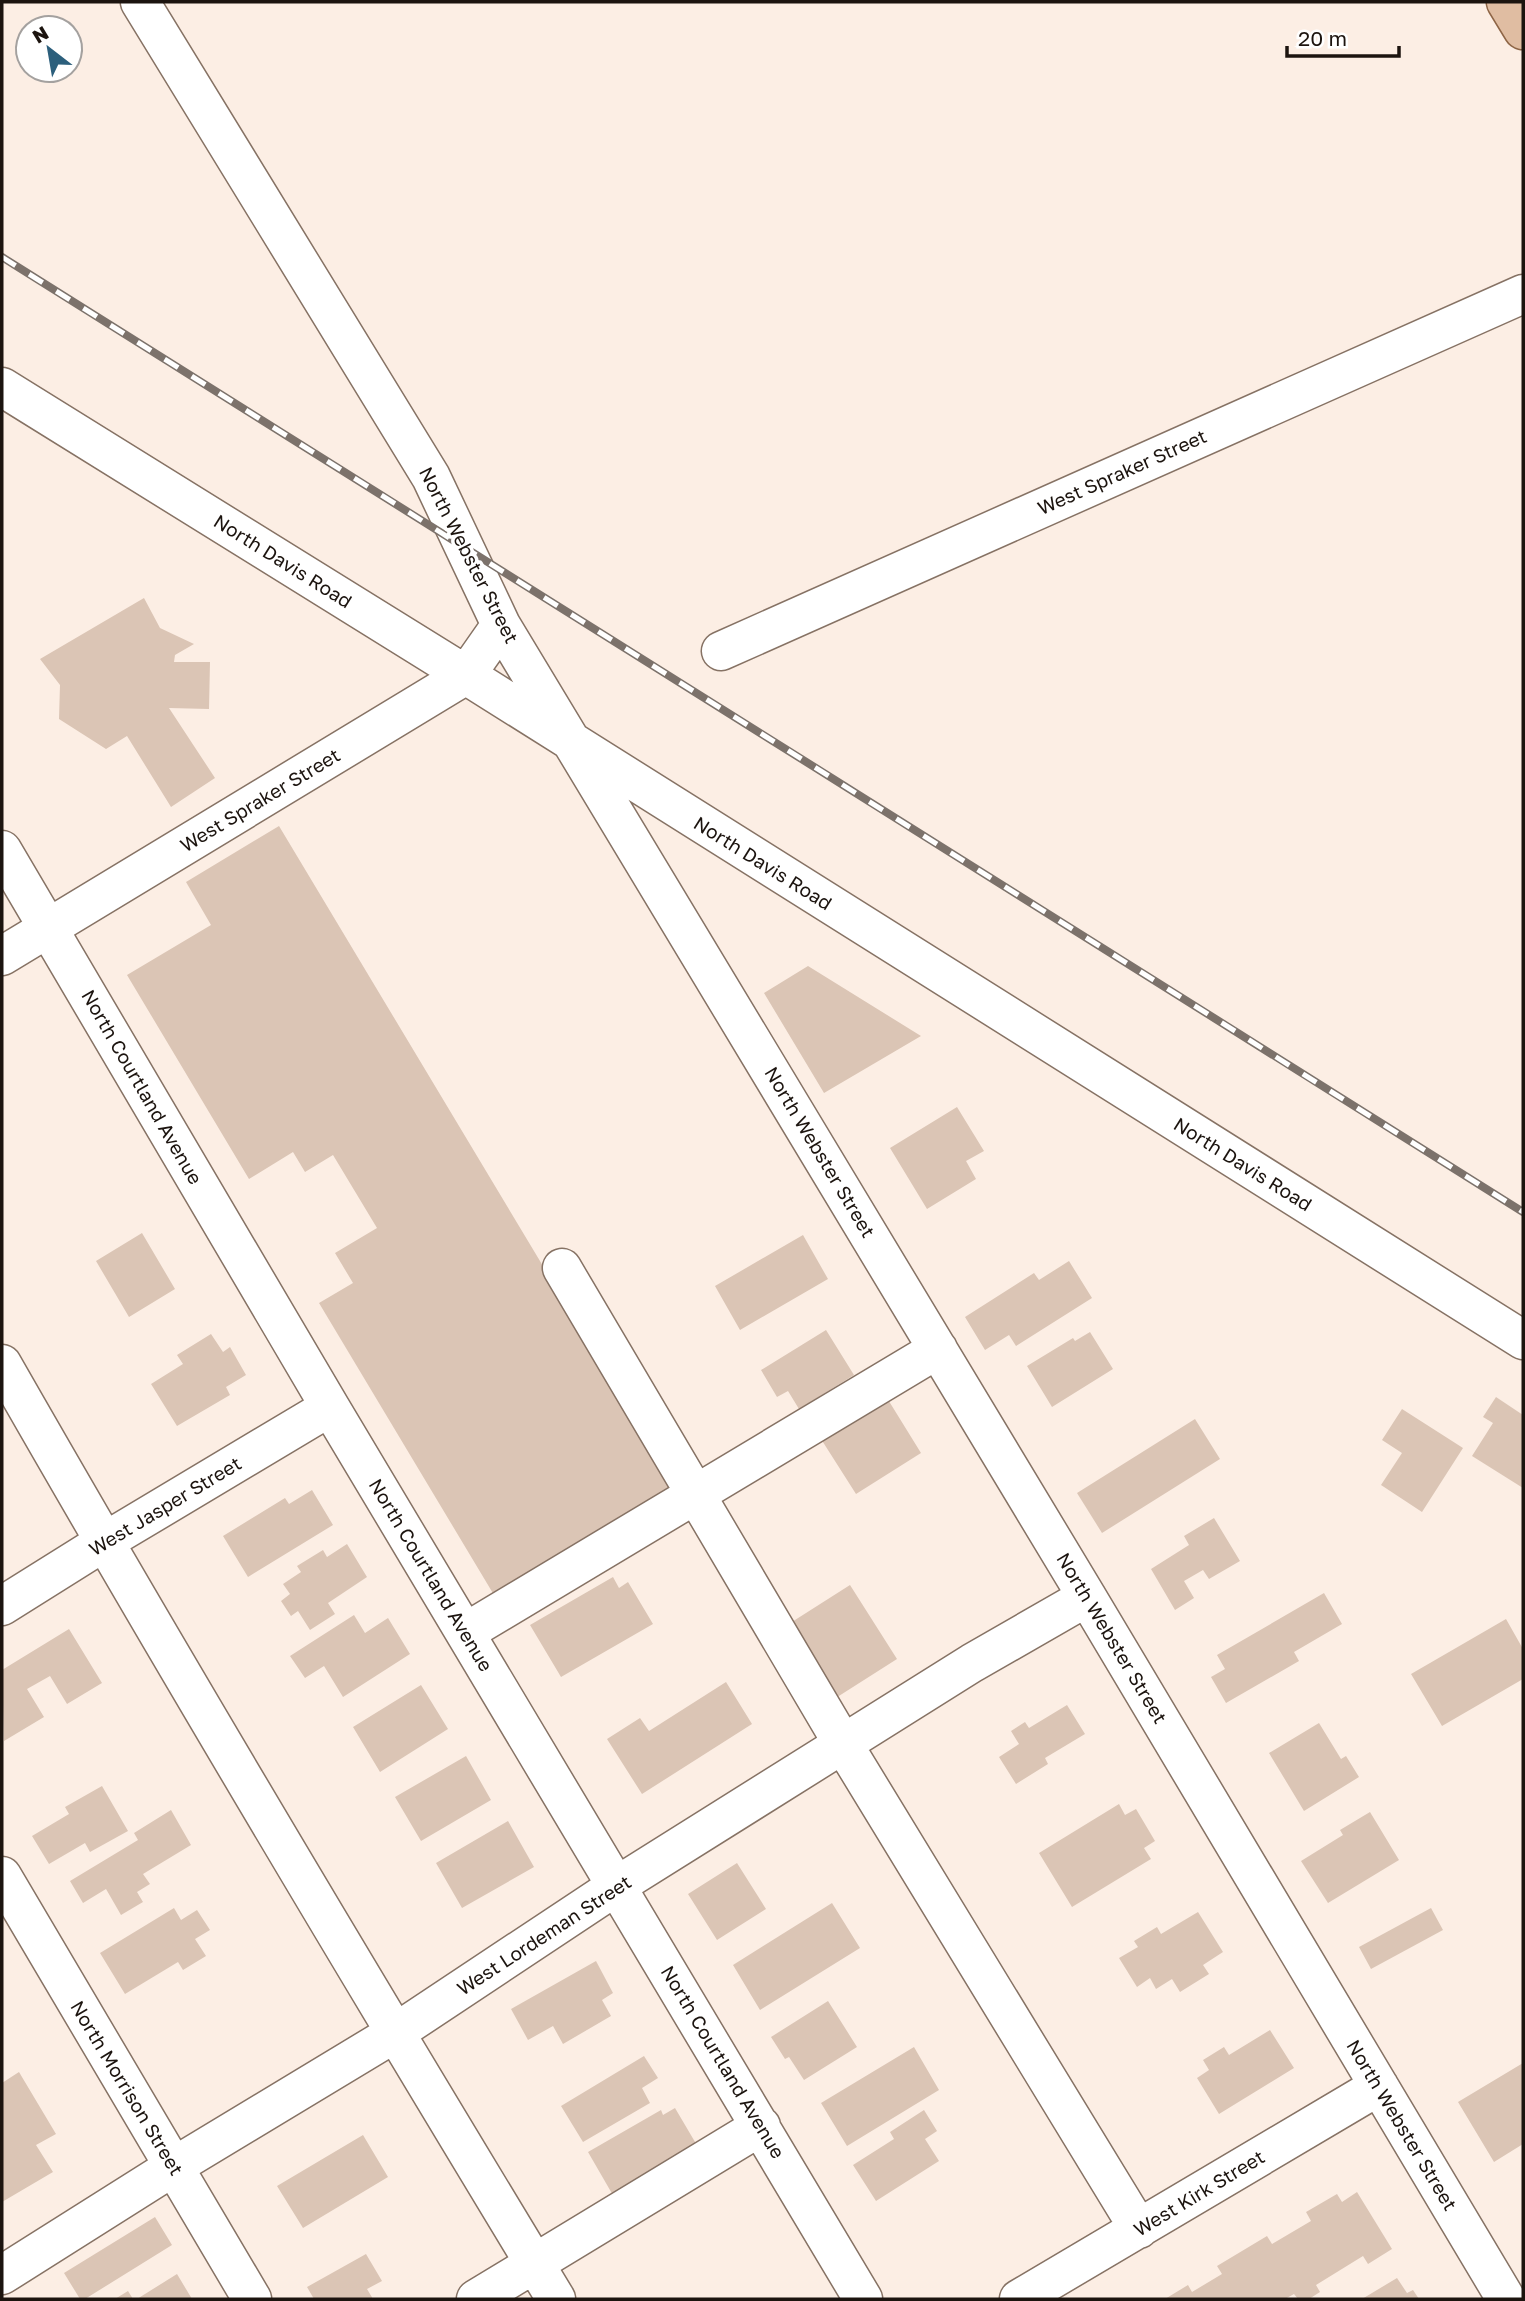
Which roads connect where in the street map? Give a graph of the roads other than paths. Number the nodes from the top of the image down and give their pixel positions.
1 (140, 2) edge
2 (1506, 2) edge
3 (1523, 30) edge
4 (1523, 294) edge
5 (2, 387) edge
6 (501, 625) junction
7 (721, 651) dead end
8 (466, 675) junction
9 (576, 746) junction
10 (2, 850) edge
11 (49, 928) junction
12 (2, 956) edge
13 (562, 1268) dead end
14 (1523, 1340) edge
15 (938, 1349) junction
16 (2, 1364) edge
17 (330, 1407) junction
18 (695, 1494) junction
19 (104, 1542) junction
20 (1087, 1597) junction
21 (2, 1606) edge
22 (466, 1632) junction
23 (843, 1744) junction
24 (2, 1876) edge
25 (618, 1885) junction
26 (395, 2033) junction
27 (1379, 2086) junction
28 (761, 2126) junction
29 (173, 2167) junction
30 (1139, 2229) junction
31 (535, 2264) junction
32 (2, 2275) edge
33 (252, 2299) edge
34 (476, 2299) edge
35 (556, 2299) edge
36 (863, 2299) edge
37 (1019, 2299) edge
38 (1506, 2299) edge

1 - 6 street, North Webster Street
2 - 3 main road
4 - 7 street, West Spraker Street
5 - 8 street, North Davis Road
6 - 8 street, West Spraker Street
6 - 9 street, North Webster Street
8 - 9 street, North Davis Road
8 - 11 street, West Spraker Street
9 - 14 street, North Davis Road
9 - 15 street, North Webster Street
10 - 11 street, North Courtland Avenue
11 - 12 street, West Spraker Street
11 - 17 street, North Courtland Avenue
13 - 18 street
15 - 18 street
15 - 20 street, North Webster Street
16 - 19 street
17 - 19 street, West Jasper Street
17 - 22 street, North Courtland Avenue
18 - 22 street
18 - 23 street
19 - 21 street, West Jasper Street
19 - 26 street
20 - 23 street, West Lordeman Street
20 - 27 street, North Webster Street
22 - 25 street, North Courtland Avenue
23 - 25 street, West Lordeman Street
23 - 30 street
24 - 29 street, North Morrison Street
25 - 26 street, West Lordeman Street
25 - 28 street, North Courtland Avenue
26 - 29 street, West Lordeman Street
26 - 31 street
27 - 30 street, West Kirk Street
27 - 38 street, North Webster Street
28 - 31 street
28 - 36 street, North Courtland Avenue
29 - 32 street, West Lordeman Street
29 - 33 street, North Morrison Street
30 - 37 street, West Kirk Street
31 - 34 street
31 - 35 street

